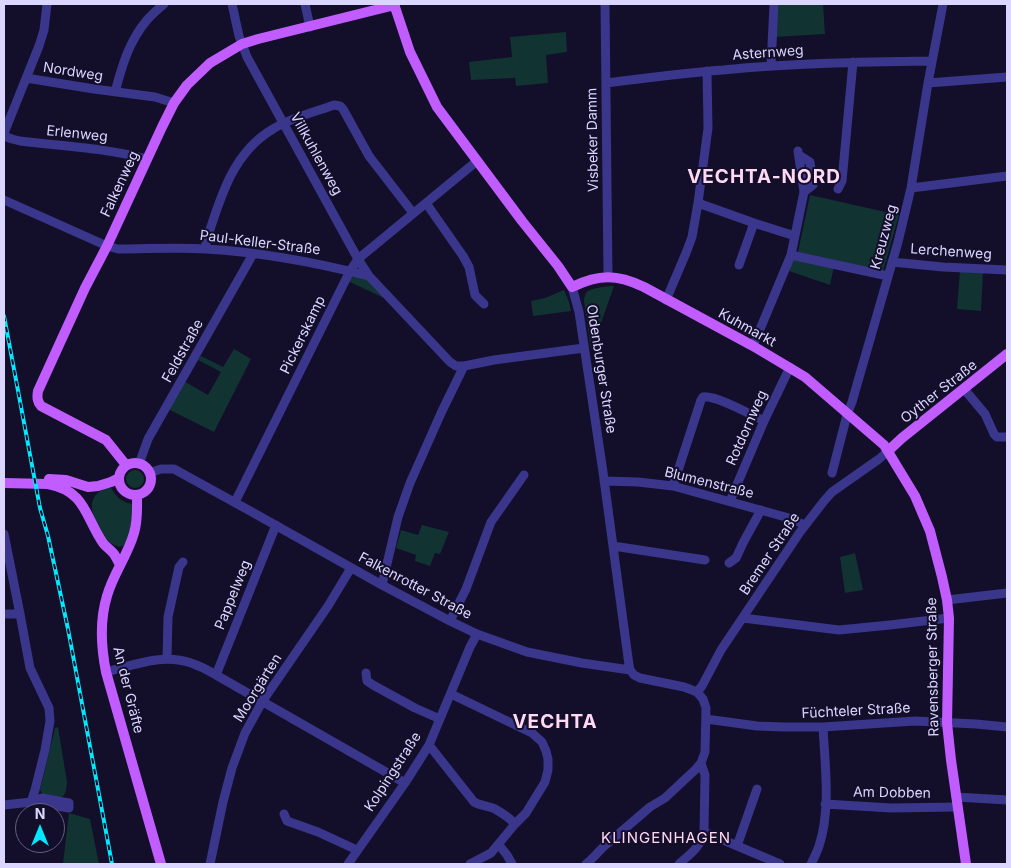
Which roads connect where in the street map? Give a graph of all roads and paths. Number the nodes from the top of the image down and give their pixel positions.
1 (47, 4) edge
2 (164, 4) edge
3 (232, 4) edge
4 (305, 4) edge
5 (397, 4) edge
6 (605, 4) edge
7 (774, 4) edge
8 (943, 4) edge
9 (310, 27) junction
10 (242, 44) junction
11 (932, 61) junction
12 (853, 62) junction
13 (771, 66) junction
14 (707, 71) junction
15 (1007, 77) edge
16 (26, 78) junction
17 (606, 83) junction
18 (928, 83) junction
19 (115, 92) junction
20 (174, 103) junction
21 (284, 123) junction
22 (4, 134) edge
23 (799, 153) dead end
24 (147, 158) junction
25 (477, 161) junction
26 (1007, 176) edge
27 (838, 188) dead end
28 (912, 188) junction
29 (4, 200) edge
30 (426, 203) junction
31 (698, 203) junction
32 (413, 213) junction
33 (754, 223) junction
34 (795, 236) junction
35 (107, 246) junction
36 (206, 249) junction
37 (253, 254) junction
38 (791, 255) junction
39 (358, 258) junction
40 (892, 262) junction
41 (740, 264) dead end
42 (1007, 270) edge
43 (350, 271) junction
44 (369, 276) junction
45 (608, 276) junction
46 (888, 276) junction
47 (572, 287) junction
48 (666, 300) junction
49 (484, 304) dead end
50 (754, 346) junction
51 (584, 348) junction
52 (1007, 354) edge
53 (464, 366) junction
54 (790, 367) junction
55 (964, 389) junction
56 (848, 414) junction
57 (764, 421) junction
58 (1007, 437) edge
59 (888, 451) junction
60 (139, 464) junction
61 (126, 465) junction
62 (149, 473) junction
63 (832, 473) dead end
64 (524, 475) dead end
65 (119, 478) junction
66 (604, 481) junction
67 (23, 482) junction
68 (4, 483) edge
69 (673, 486) junction
70 (137, 495) junction
71 (730, 501) junction
72 (235, 502) junction
73 (761, 510) junction
74 (276, 525) junction
75 (805, 525) junction
76 (4, 534) edge
77 (99, 534) junction
78 (613, 546) junction
79 (128, 548) junction
80 (705, 560) dead end
81 (183, 562) dead end
82 (729, 563) dead end
83 (120, 565) junction
84 (351, 568) junction
85 (382, 585) junction
86 (1007, 593) edge
87 (947, 600) junction
88 (4, 614) edge
89 (20, 614) junction
90 (743, 618) junction
91 (949, 618) junction
92 (450, 621) junction
93 (477, 634) junction
94 (167, 659) junction
95 (630, 670) junction
96 (106, 672) junction
97 (366, 673) dead end
98 (216, 675) junction
99 (697, 692) junction
100 (451, 694) junction
101 (262, 702) junction
102 (440, 719) junction
103 (706, 719) junction
104 (947, 723) junction
105 (823, 726) junction
106 (1007, 727) edge
107 (429, 745) junction
108 (701, 763) junction
109 (405, 783) junction
110 (757, 789) dead end
111 (1007, 800) edge
112 (31, 802) junction
113 (957, 802) junction
114 (825, 804) junction
115 (4, 805) edge
116 (69, 805) dead end
117 (284, 814) dead end
118 (515, 824) junction
119 (704, 832) junction
120 (499, 845) junction
121 (737, 846) junction
122 (357, 850) junction
123 (161, 864) edge
124 (210, 864) edge
125 (348, 864) edge
126 (470, 864) edge
127 (512, 864) edge
128 (586, 864) edge
129 (679, 864) edge
130 (780, 864) edge
131 (812, 864) edge
132 (966, 864) edge

1 - 16 street
2 - 19 street
3 - 10 street, Villkuhlenweg
4 - 9 street
5 - 9 main road, Falkenweg
5 - 25 main road, Oldenburger Straße
6 - 17 street, Visbeker Damm
7 - 13 street
8 - 11 street, Kreuzweg
9 - 10 main road, Falkenweg
10 - 20 main road, Falkenweg
10 - 21 street, Villkuhlenweg
11 - 12 street, Asternweg
11 - 18 street, Kreuzweg
12 - 13 street, Asternweg
12 - 27 street
13 - 14 street, Asternweg
14 - 17 street, Asternweg
14 - 31 street
15 - 18 street
16 - 19 street, Nordweg
16 - 22 street, Nordweg
17 - 45 street, Visbeker Damm
18 - 28 street, Kreuzweg
19 - 20 street, Nordweg
20 - 24 main road, Falkenweg
21 - 32 street
21 - 36 street
21 - 39 street, Villkuhlenweg
22 - 24 street, Erlenweg
23 - 34 street
24 - 35 main road, Falkenweg
25 - 30 street, Pickerskamp
25 - 47 main road, Oldenburger Straße
26 - 28 street
28 - 40 street, Kreuzweg
29 - 35 street
30 - 32 street, Pickerskamp
30 - 49 street
31 - 33 street
31 - 48 street
32 - 39 street, Pickerskamp
33 - 34 street
33 - 41 street
34 - 38 street
35 - 36 street, Paul-Keller-Straße
35 - 61 main road, Falkenweg
36 - 37 street, Paul-Keller-Straße
37 - 43 street, Paul-Keller-Straße
37 - 60 street, Feldstraße
38 - 46 street
38 - 50 street
39 - 43 street, Pickerskamp
39 - 44 street, Villkuhlenweg
40 - 42 street, Lerchenweg
40 - 46 street, Kreuzweg
43 - 44 street
43 - 72 street, Pickerskamp
44 - 53 street, Villkuhlenweg
45 - 47 main road, Kuhmarkt
45 - 48 main road, Kuhmarkt
46 - 56 street, Kreuzweg
47 - 51 street, Oldenburger Straße
48 - 50 main road, Kuhmarkt
50 - 54 main road, Kuhmarkt
51 - 53 street
51 - 66 street, Oldenburger Straße
52 - 55 main road, Oyther Straße
53 - 85 street
54 - 56 main road, Kuhmarkt
54 - 57 street, Rotdornweg
55 - 58 street
55 - 59 main road, Oyther Straße
56 - 59 main road, Kuhmarkt
56 - 63 street, Kreuzweg
57 - 69 street
57 - 71 street, Rotdornweg
59 - 75 street, Bremer Straße
59 - 87 main road, Ravensberger Straße
60 - 61 main road
60 - 62 main road
61 - 65 main road
62 - 70 main road
62 - 72 street, Falkenrotter Straße
64 - 92 street
65 - 67 main road
65 - 70 main road
66 - 69 street, Blumenstraße
66 - 78 street, Oldenburger Straße
67 - 68 main road
67 - 77 main road
69 - 71 street, Blumenstraße
70 - 79 main road, An der Gräfte
71 - 73 street, Blumenstraße
72 - 74 street, Falkenrotter Straße
73 - 75 street, Blumenstraße
73 - 82 street
74 - 84 street, Falkenrotter Straße
74 - 98 street, Pappelweg
75 - 90 street, Bremer Straße
76 - 89 street
77 - 79 main road
77 - 83 main road
78 - 80 street
78 - 95 street, Oldenburger Straße
79 - 83 main road, An der Gräfte
81 - 94 street
83 - 96 main road, An der Gräfte
84 - 85 street, Falkenrotter Straße
84 - 101 street, Moorgärten
85 - 92 street, Falkenrotter Straße
86 - 87 street
87 - 91 main road, Ravensberger Straße
88 - 89 street
89 - 112 street
90 - 91 street
90 - 99 street, Bremer Straße
91 - 104 main road, Ravensberger Straße
92 - 93 street, Falkenrotter Straße
93 - 95 street, Falkenrotter Straße
93 - 100 street, Kolpingstraße
94 - 96 street
94 - 98 street
95 - 99 street, Falkenrotter Straße
96 - 123 main road, An der Gräfte
97 - 102 street
98 - 101 street
99 - 103 street
100 - 102 street, Kolpingstraße
100 - 118 street
101 - 109 street
101 - 124 street, Moorgärten
102 - 107 street, Kolpingstraße
103 - 105 street, Füchteler Straße
103 - 108 street
104 - 105 street, Füchteler Straße
104 - 106 street, Füchteler Straße
104 - 113 main road, Ravensberger Straße
105 - 114 street
107 - 109 street, Kolpingstraße
107 - 118 street
108 - 119 street
108 - 128 street
109 - 122 street, Kolpingstraße
110 - 121 street
111 - 113 street, Am Dobben
112 - 115 street
112 - 116 street
113 - 114 street, Am Dobben
113 - 132 main road, Ravensberger Straße
114 - 131 street
117 - 122 street
118 - 120 street
119 - 121 street
119 - 129 street
120 - 126 street
120 - 127 street
121 - 130 street
122 - 125 street, Kolpingstraße

